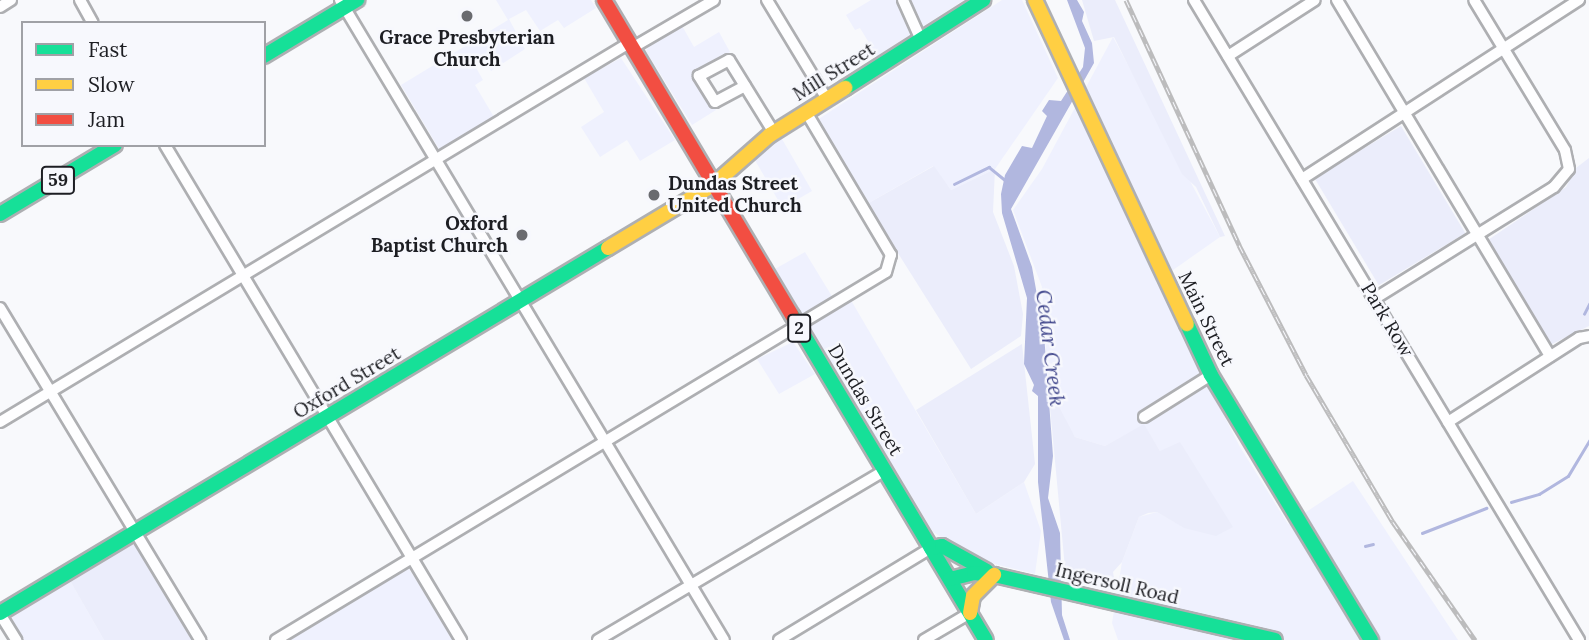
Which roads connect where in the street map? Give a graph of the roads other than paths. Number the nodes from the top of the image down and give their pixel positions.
1 (11, 0) edge
2 (80, 0) edge
3 (604, 0) edge
4 (714, 0) edge
5 (767, 0) edge
6 (903, 0) edge
7 (983, 0) edge
8 (1035, 0) edge
9 (1195, 0) edge
10 (1315, 0) edge
11 (1337, 0) edge
12 (1474, 0) edge
13 (1579, 0) edge
14 (347, 3) edge
15 (0, 7) edge
16 (92, 21) edge
17 (921, 40) junction
18 (631, 46) junction
19 (1504, 49) junction
20 (266, 55) edge
21 (1228, 56) junction
22 (745, 86) junction
23 (827, 99) junction
24 (806, 112) junction
25 (1404, 112) junction
26 (774, 133) junction
27 (112, 147) edge
28 (167, 147) edge
29 (436, 160) junction
30 (1302, 179) junction
31 (713, 185) junction
32 (0, 214) edge
33 (1478, 234) junction
34 (244, 275) junction
35 (1374, 299) junction
36 (521, 302) junction
37 (0, 308) edge
38 (799, 327) junction
39 (1589, 336) edge
40 (1550, 356) junction
41 (1211, 375) junction
42 (50, 392) junction
43 (328, 417) junction
44 (1144, 417) dead end
45 (0, 422) edge
46 (1448, 422) junction
47 (605, 443) junction
48 (885, 470) junction
49 (136, 533) junction
50 (931, 548) junction
51 (412, 558) junction
52 (994, 575) junction
53 (950, 579) junction
54 (691, 585) junction
55 (970, 613) junction
56 (0, 614) edge
57 (16, 640) edge
58 (200, 640) edge
59 (276, 640) edge
60 (461, 640) edge
61 (598, 640) edge
62 (724, 640) edge
63 (779, 640) edge
64 (924, 640) edge
65 (986, 640) edge
66 (1275, 640) edge
67 (1371, 640) edge
68 (1579, 640) edge

1 - 15 street
2 - 16 street
3 - 18 main road, Dundas Street / 2
4 - 18 street
5 - 23 street
6 - 17 street
7 - 17 main road, Mill Street
8 - 41 main road, Main Street
9 - 21 street, Park Row
10 - 21 street
11 - 25 street
12 - 19 street
13 - 19 street
14 - 20 main road
14 - 29 street
17 - 23 main road, Mill Street
18 - 29 street
18 - 31 main road, Dundas Street / 2
19 - 25 street
19 - 33 street
21 - 30 street, Park Row
22 - 22 street
22 - 26 street
23 - 24 main road, Mill Street
24 - 26 main road, Mill Street
24 - 38 street
25 - 30 street
25 - 33 street
26 - 31 main road, Mill Street
27 - 32 main road, 59
28 - 34 street
29 - 34 street
29 - 36 street
30 - 35 street, Park Row
31 - 36 main road, Oxford Street
31 - 38 main road, Dundas Street / 2
33 - 35 street
33 - 40 street
34 - 42 street
34 - 43 street
35 - 46 street, Park Row
36 - 43 main road, Oxford Street
36 - 47 street
37 - 42 street
38 - 47 street
38 - 48 main road, Dundas Street / 2
39 - 40 street
40 - 46 street
41 - 44 street
41 - 67 main road, Main Street
42 - 45 street
42 - 49 street
43 - 49 main road, Oxford Street
43 - 51 street
46 - 68 street, Park Row
47 - 51 street
47 - 54 street
48 - 50 main road, Dundas Street / 2
48 - 54 street
49 - 56 main road, Oxford Street
49 - 58 street
50 - 52 main road
50 - 53 main road, Dundas Street / 2
50 - 63 street
51 - 59 street
51 - 60 street
52 - 53 main road, Ingersoll Road
52 - 55 main road
52 - 66 main road, Ingersoll Road
53 - 55 main road, Dundas Street / 2
54 - 61 street
54 - 62 street
55 - 64 street
55 - 65 main road, Dundas Street / 2
56 - 57 street

